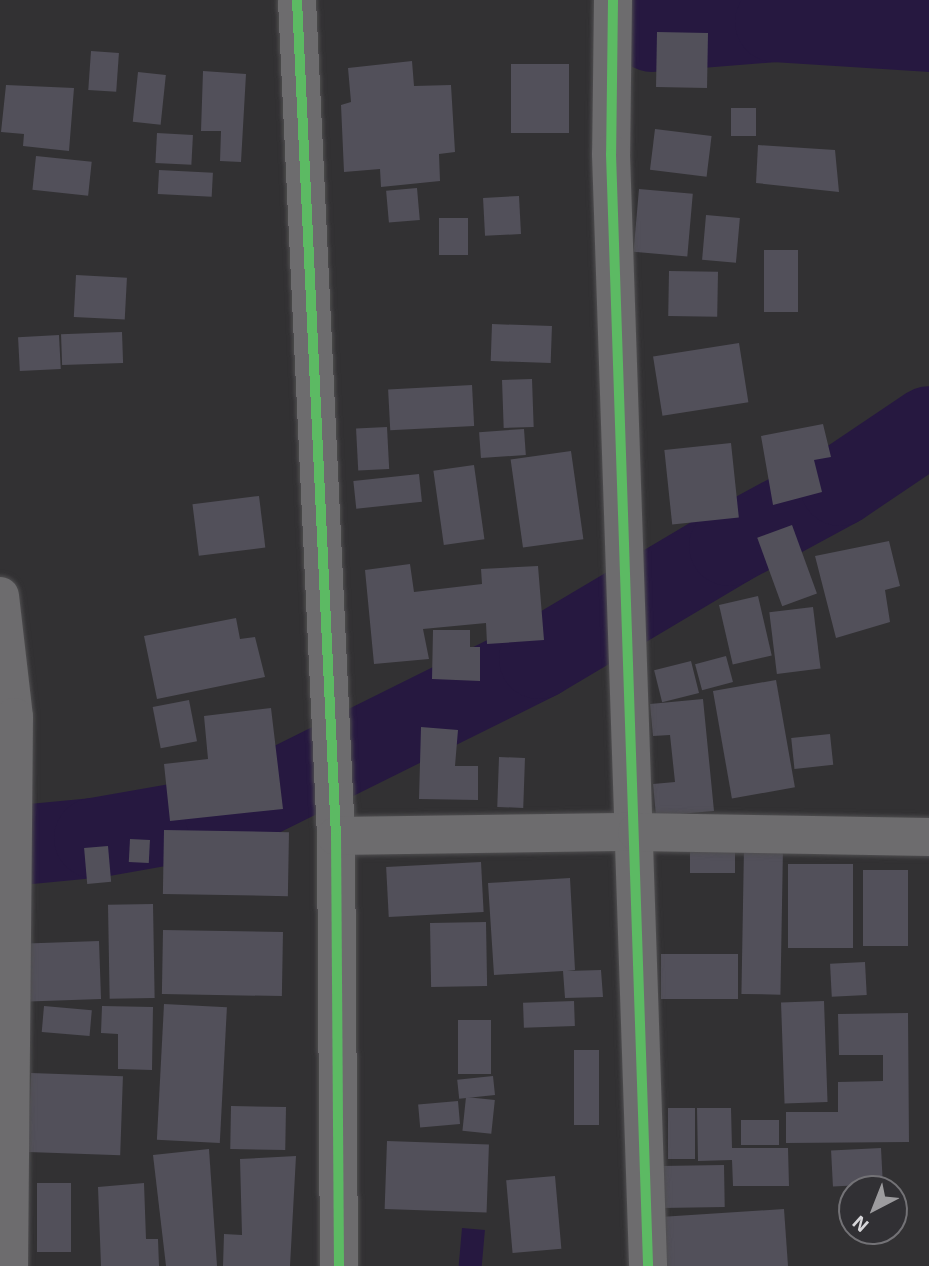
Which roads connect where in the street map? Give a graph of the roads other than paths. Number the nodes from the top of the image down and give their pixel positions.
1 (297, 0) edge
2 (613, 0) edge
3 (0, 596) edge
4 (637, 832) junction
5 (336, 836) junction
6 (929, 837) edge
7 (9, 1266) edge
8 (340, 1266) edge
9 (648, 1266) edge

1 - 5 street
2 - 4 street
3 - 7 street
4 - 5 street
4 - 6 street
4 - 9 street
5 - 8 street

